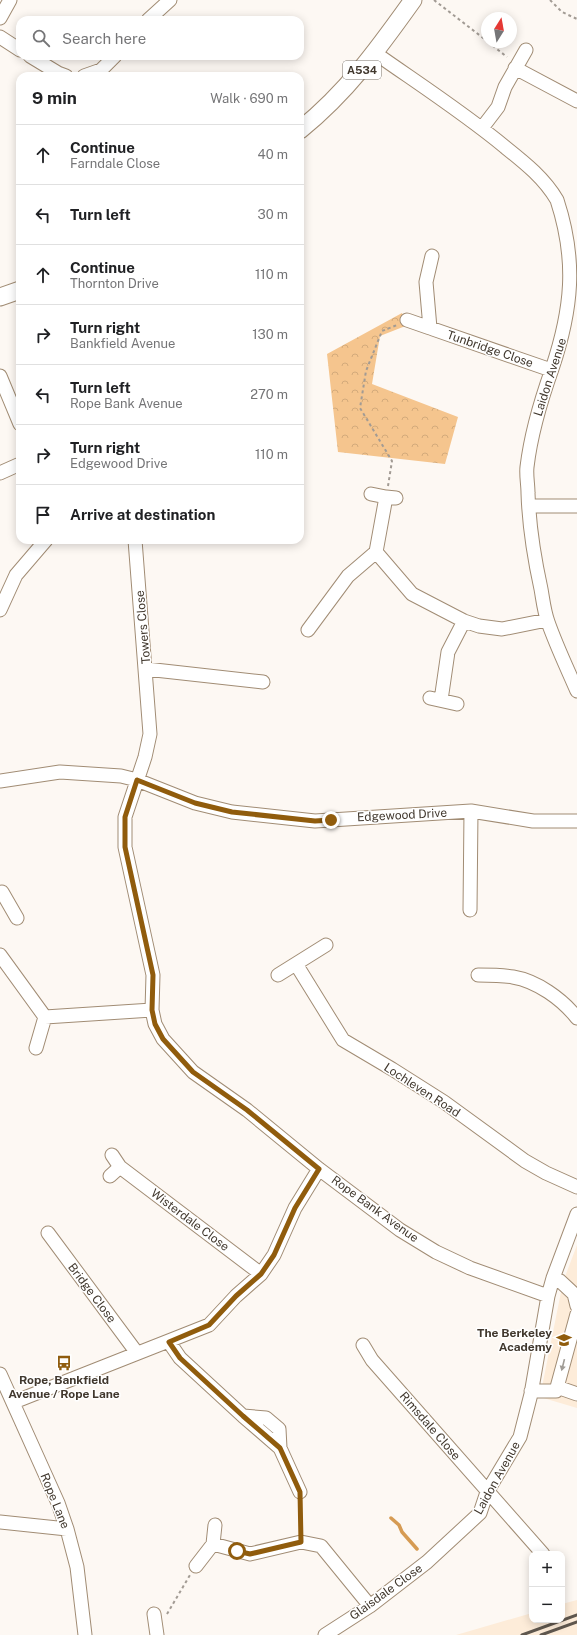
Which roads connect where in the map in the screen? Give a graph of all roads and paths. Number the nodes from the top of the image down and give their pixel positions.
1 (10, 0) edge
2 (170, 0) edge
3 (413, 0) edge
4 (434, 0) edge
5 (550, 0) edge
6 (152, 16) edge
7 (0, 18) edge
8 (577, 19) edge
9 (0, 37) edge
10 (481, 37) edge
11 (16, 47) edge
12 (494, 48) edge
13 (526, 50) dead end
14 (375, 53) junction
15 (37, 60) edge
16 (111, 60) edge
17 (516, 67) junction
18 (56, 72) edge
19 (95, 72) edge
20 (577, 100) edge
21 (304, 126) edge
22 (482, 128) junction
23 (432, 256) dead end
24 (577, 266) edge
25 (16, 291) edge
26 (0, 297) edge
27 (407, 320) joint
28 (430, 328) junction
29 (551, 370) junction
30 (0, 376) edge
31 (16, 414) edge
32 (16, 466) edge
33 (0, 473) edge
34 (370, 494) dead end
35 (391, 498) junction
36 (529, 506) junction
37 (577, 506) edge
38 (43, 544) edge
39 (135, 544) edge
40 (376, 552) junction
41 (0, 610) edge
42 (547, 620) junction
43 (464, 621) junction
44 (308, 630) dead end
45 (146, 669) junction
46 (263, 682) dead end
47 (577, 690) edge
48 (457, 704) dead end
49 (137, 780) junction
50 (0, 781) edge
51 (471, 811) junction
52 (577, 821) edge
53 (2, 892) dead end
54 (4, 907) edge
55 (470, 910) dead end
56 (17, 918) dead end
57 (326, 945) dead end
58 (0, 955) edge
59 (296, 964) junction
60 (478, 974) dead end
61 (278, 975) dead end
62 (152, 1010) junction
63 (45, 1017) junction
64 (577, 1018) edge
65 (36, 1048) dead end
66 (112, 1155) dead end
67 (120, 1167) junction
68 (319, 1169) junction
69 (110, 1176) dead end
70 (577, 1187) edge
71 (577, 1214) edge
72 (574, 1229) edge
73 (48, 1233) dead end
74 (261, 1274) junction
75 (553, 1278) junction
76 (548, 1296) junction
77 (577, 1306) edge
78 (577, 1314) edge
79 (169, 1342) junction
80 (364, 1345) dead end
81 (137, 1353) junction
82 (0, 1374) edge
83 (557, 1387) junction
84 (531, 1391) junction
85 (577, 1394) edge
86 (14, 1402) junction
87 (300, 1492) joint
88 (487, 1492) junction
89 (0, 1522) edge
90 (215, 1525) dead end
91 (67, 1529) junction
92 (301, 1542) junction
93 (213, 1544) junction
94 (540, 1551) edge
95 (427, 1562) joint
96 (196, 1566) joint
97 (370, 1606) junction
98 (154, 1614) dead end
99 (157, 1633) edge
100 (85, 1635) edge
101 (325, 1635) edge

1 - 7 street
2 - 6 street
3 - 14 main road, A534
4 - 10 path
5 - 8 path
9 - 11 street
12 - 17 path
13 - 17 street
14 - 21 main road, A534
14 - 22 street, Laidon Avenue
15 - 18 street
16 - 19 street
17 - 20 street
17 - 22 street
22 - 24 street, Laidon Avenue
23 - 28 street
24 - 29 street, Laidon Avenue
25 - 26 main road
27 - 28 street, Tunbridge Close
27 - 35 path
28 - 29 street, Tunbridge Close
29 - 36 street, Laidon Avenue
30 - 31 street
32 - 33 street
34 - 35 street
35 - 40 street
36 - 37 street
36 - 42 street, Laidon Avenue
38 - 41 street
39 - 45 street, Towers Close
40 - 43 street
40 - 44 street
42 - 43 street
42 - 47 street, Laidon Avenue
43 - 48 street
45 - 46 street, Towers Close
45 - 49 street, Rope Bank Avenue
49 - 50 street, Edgewood Drive
49 - 51 street, Edgewood Drive
49 - 62 street, Rope Bank Avenue
51 - 52 street, Edgewood Drive
51 - 55 street
53 - 54 street
54 - 56 street
57 - 59 street
58 - 63 street
59 - 61 street
59 - 70 street, Lochleven Road
60 - 64 street
62 - 63 street
62 - 68 street, Rope Bank Avenue
63 - 65 street
66 - 67 street, Wisterdale Close
67 - 69 street
67 - 74 street, Wisterdale Close
68 - 74 street
68 - 76 street, Rope Bank Avenue
71 - 72 street, Laidon Avenue
72 - 75 street, Laidon Avenue
73 - 81 street, Bridge Close
74 - 79 street
75 - 76 street, Laidon Avenue
75 - 77 street
76 - 84 street, Laidon Avenue
78 -> 83 street
79 - 81 street
79 - 87 street
80 - 88 street, Rimsdale Close
81 - 86 street
82 - 86 street, Rope Lane
83 - 84 street
83 - 85 street
84 - 88 street, Laidon Avenue
86 - 91 street, Rope Lane
87 - 92 path
88 - 94 street, Rimsdale Close
88 - 95 street, Laidon Avenue
89 - 91 street
90 - 93 street
91 - 100 street, Rope Lane
92 - 93 street
92 - 97 street
93 - 96 street
95 - 97 street, Glaisdale Close
96 - 99 path
97 - 101 street, Glaisdale Close
98 - 99 street

